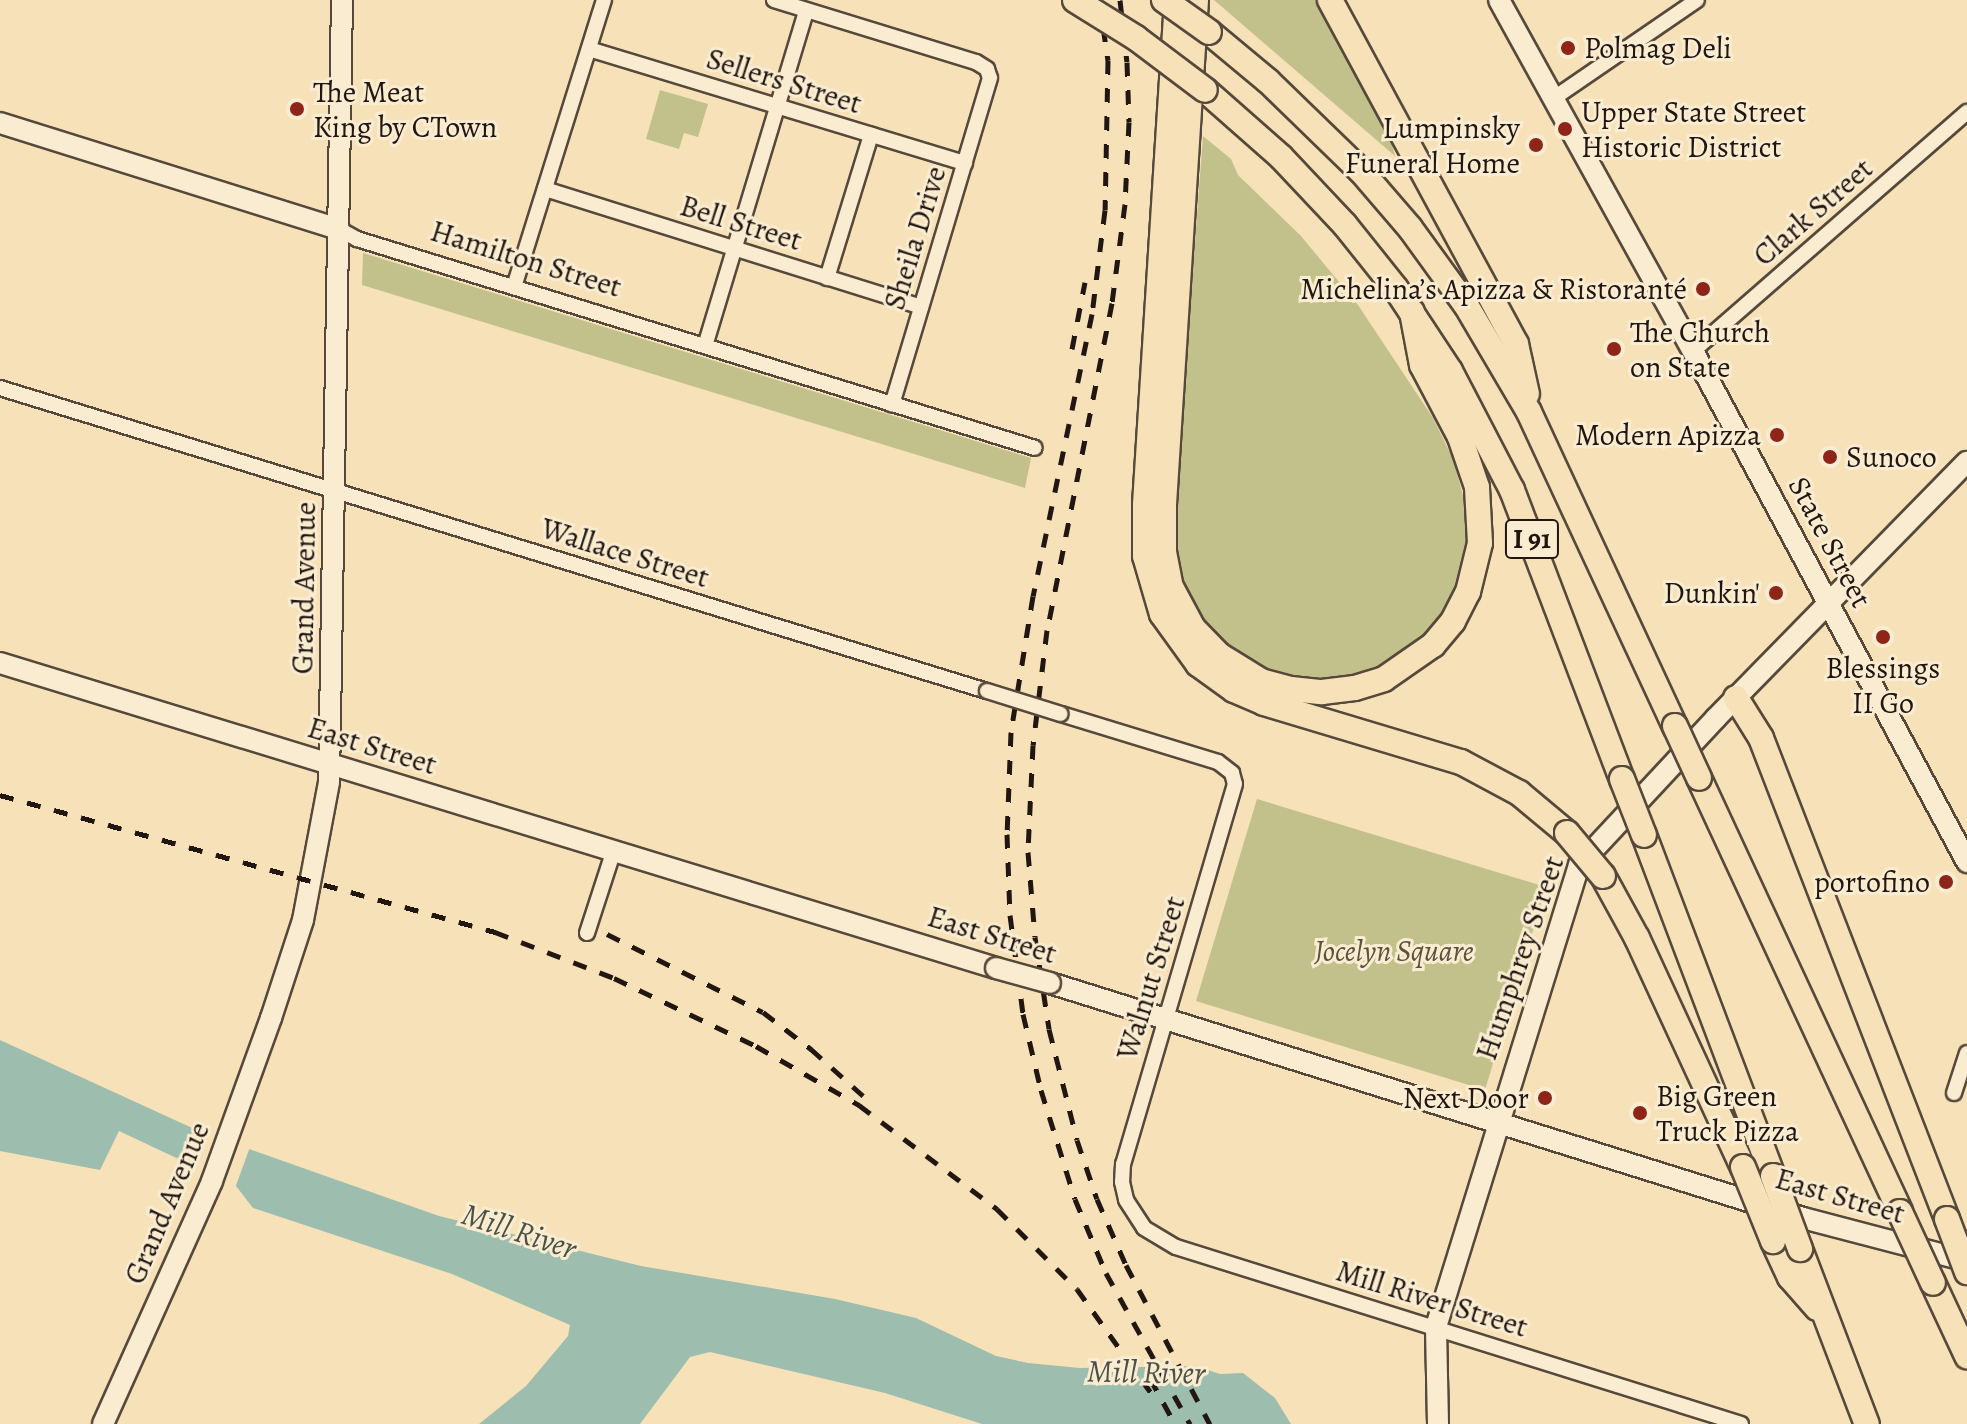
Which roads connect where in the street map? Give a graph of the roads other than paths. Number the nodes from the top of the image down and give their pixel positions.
1 (342, 0) edge
2 (604, 0) edge
3 (774, 0) edge
4 (1075, 0) edge
5 (1164, 0) edge
6 (1177, 0) edge
7 (1196, 0) edge
8 (1330, 0) edge
9 (1499, 0) edge
10 (1697, 0) edge
11 (806, 11) junction
12 (589, 49) junction
13 (1173, 52) junction
14 (1554, 98) junction
15 (777, 106) junction
16 (1967, 112) edge
17 (0, 123) edge
18 (871, 135) junction
19 (965, 163) junction
20 (545, 189) junction
21 (339, 229) junction
22 (734, 248) junction
23 (827, 278) junction
24 (514, 287) junction
25 (921, 307) junction
26 (1412, 312) junction
27 (705, 346) junction
28 (1693, 351) junction
29 (0, 388) edge
30 (892, 405) junction
31 (1529, 412) junction
32 (1035, 448) dead end
33 (1967, 462) edge
34 (336, 492) junction
35 (1828, 604) junction
36 (0, 663) edge
37 (1736, 698) junction
38 (330, 764) junction
39 (1232, 773) joint
40 (614, 850) junction
41 (1967, 862) edge
42 (587, 933) dead end
43 (1166, 1020) junction
44 (1967, 1053) edge
45 (1954, 1093) dead end
46 (1497, 1123) junction
47 (1126, 1200) joint
48 (1967, 1261) edge
49 (1967, 1272) edge
50 (1827, 1319) junction
51 (1436, 1327) junction
52 (1967, 1356) edge
53 (103, 1424) edge
54 (1438, 1424) edge
55 (1741, 1424) edge
56 (1867, 1424) edge

1 - 21 main road, Grand Avenue
2 - 12 street
3 - 11 street
4 - 26 highway, I 91, bridge
5 - 13 highway
5 - 31 highway, I 91, bridge
6 - 13 highway
7 - 26 highway
8 - 31 highway
9 - 14 main road, State Street
10 - 14 street
11 - 15 street
11 - 19 street, Sheila Drive
12 - 15 street, Sellers Street
12 - 20 street
13 - 50 highway, bridge
14 - 28 main road, State Street
15 - 18 street, Sellers Street
15 - 22 street
16 - 28 street, Clark Street
17 - 21 main road, Hamilton Street
18 - 19 street, Sellers Street
18 - 23 street
19 - 25 street, Sheila Drive
20 - 22 street, Bell Street
20 - 24 street
21 - 24 street, Hamilton Street
21 - 34 main road, Grand Avenue
22 - 23 street, Bell Street
22 - 27 street
23 - 25 street, Bell Street
24 - 27 street, Hamilton Street
25 - 30 street, Sheila Drive
26 - 50 highway, I 91, bridge
27 - 30 street, Hamilton Street
28 - 35 main road, State Street
29 - 34 street, Wallace Street
30 - 32 street, Hamilton Street
31 - 52 highway, I 91, bridge
33 - 35 main road, Humphrey Street
34 - 38 main road, Grand Avenue
34 - 39 street, Wallace Street, bridge
35 - 37 main road, Humphrey Street
35 - 41 main road, State Street
36 - 38 main road, East Street
37 - 46 main road, Humphrey Street
37 - 49 highway, bridge
38 - 40 main road, East Street
38 - 53 main road, Grand Avenue
39 - 43 street, Walnut Street
40 - 42 street
40 - 43 main road, East Street, bridge
43 - 46 main road, East Street
43 - 47 street, Walnut Street
44 - 45 street
46 - 48 main road, East Street
46 - 51 main road, Humphrey Street
47 - 51 street, Mill River Street
50 - 56 highway, I 91
51 - 54 main road, Humphrey Street
51 - 55 street, Mill River Street

